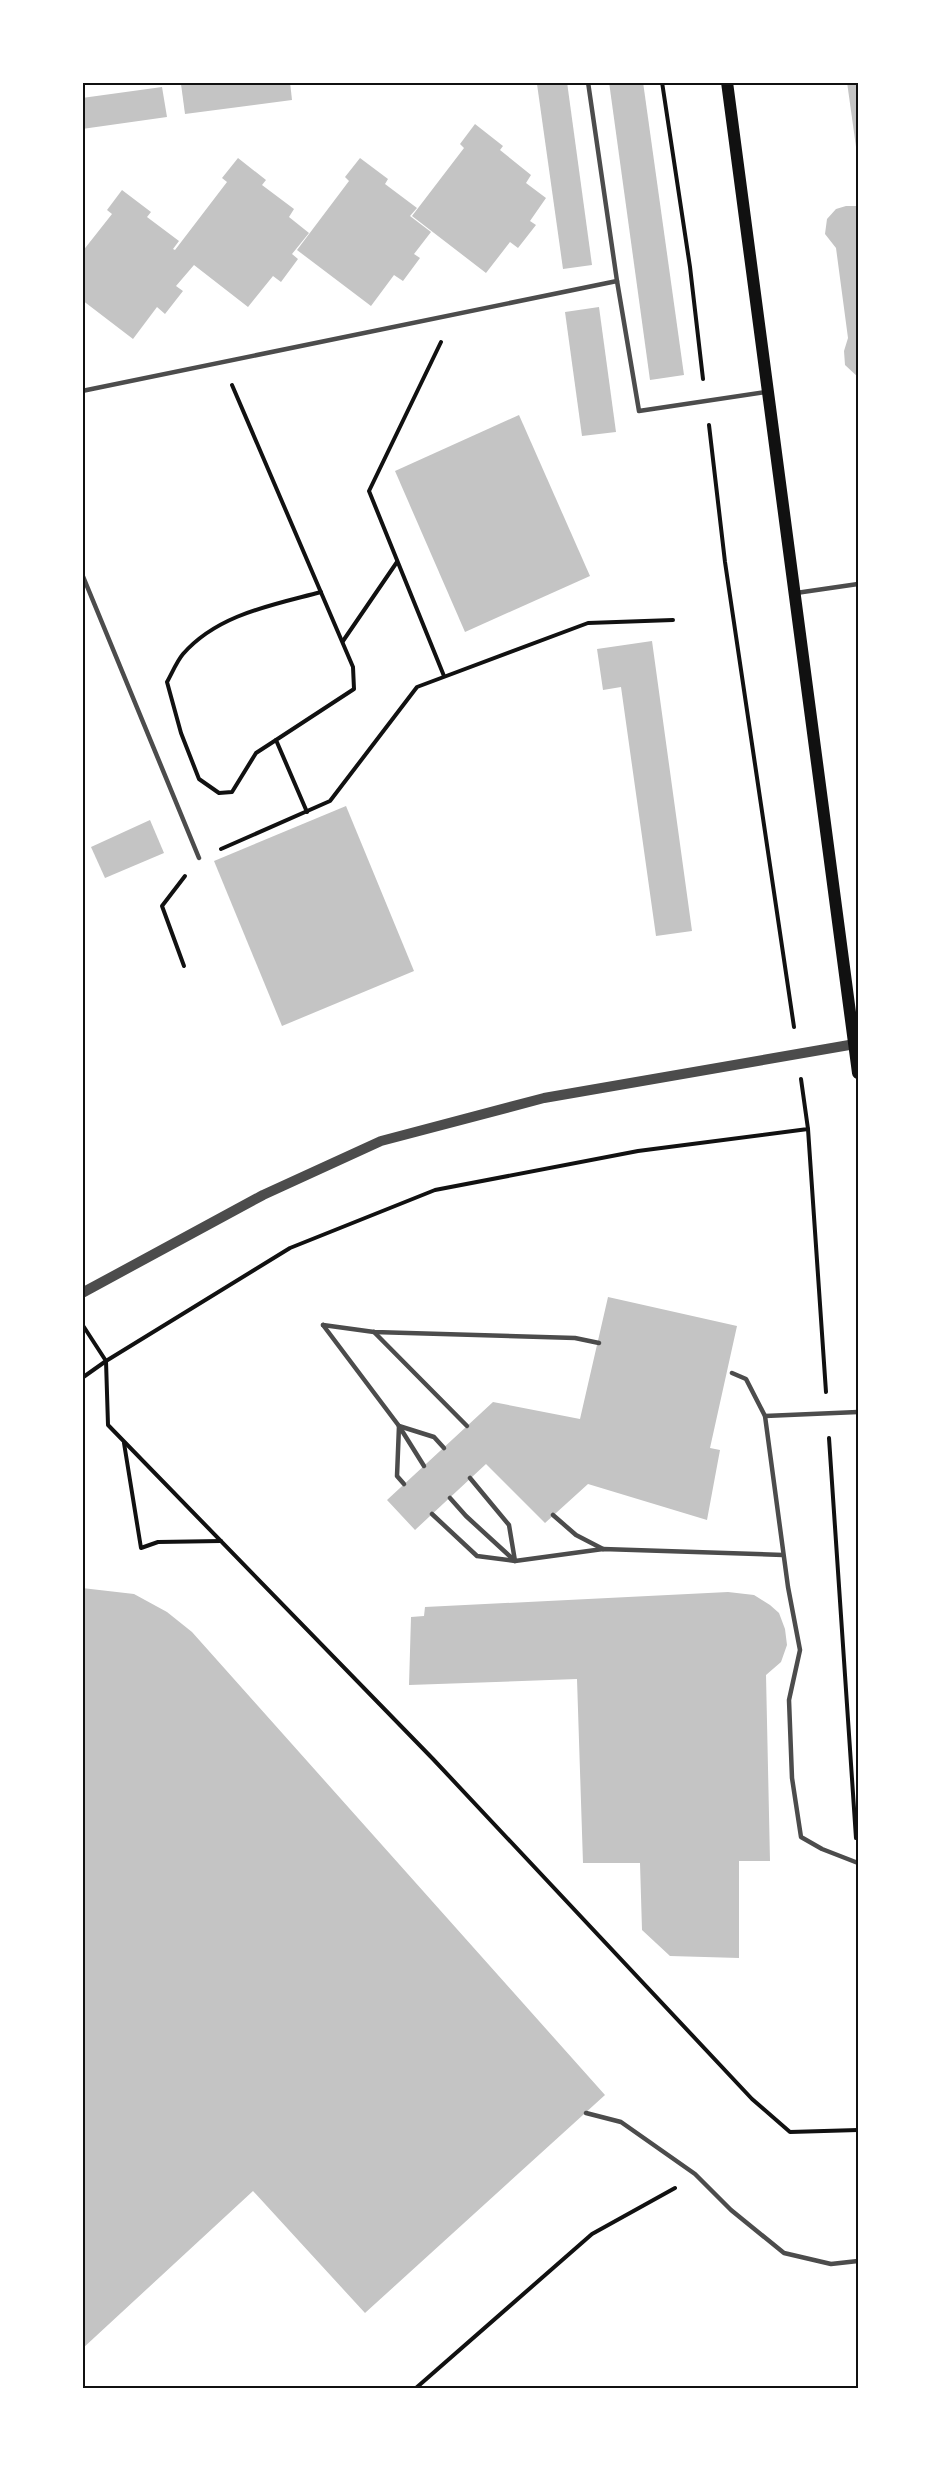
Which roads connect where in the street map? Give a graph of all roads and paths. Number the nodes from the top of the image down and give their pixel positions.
1 (588, 82) edge
2 (662, 82) edge
3 (727, 82) edge
4 (617, 281) junction
5 (455, 314) junction
6 (222, 362) junction
7 (82, 391) edge
8 (768, 392) junction
9 (706, 401) junction
10 (397, 561) junction
11 (82, 574) edge
12 (858, 584) edge
13 (321, 592) junction
14 (796, 593) junction
15 (673, 620) dead end
16 (343, 641) junction
17 (444, 676) junction
18 (276, 740) junction
19 (307, 812) junction
20 (199, 858) junction
21 (184, 966) dead end
22 (855, 1044) junction
23 (798, 1054) junction
24 (858, 1073) edge
25 (808, 1129) junction
26 (82, 1293) edge
27 (82, 1324) edge
28 (374, 1332) junction
29 (599, 1343) dead end
30 (106, 1361) junction
31 (732, 1373) dead end
32 (82, 1378) edge
33 (858, 1412) edge
34 (827, 1414) junction
35 (765, 1416) junction
36 (399, 1426) junction
37 (467, 1426) dead end
38 (124, 1442) junction
39 (444, 1448) dead end
40 (424, 1466) dead end
41 (470, 1478) dead end
42 (404, 1484) dead end
43 (450, 1498) dead end
44 (432, 1514) dead end
45 (553, 1515) dead end
46 (221, 1541) junction
47 (603, 1549) junction
48 (783, 1555) junction
49 (515, 1561) junction
50 (858, 1863) edge
51 (586, 2114) dead end
52 (858, 2130) edge
53 (695, 2174) junction
54 (858, 2262) edge
55 (416, 2388) edge

1 - 4 lane
2 - 9 path
3 - 8 main road
4 - 5 lane
4 - 9 lane
5 - 6 lane
5 - 10 path
6 - 7 lane
6 - 13 path
8 - 9 lane
8 - 14 main road
9 - 23 path
10 - 16 path
10 - 17 path
11 - 20 lane
12 - 14 lane
13 - 16 path
13 - 18 path
14 - 22 main road
15 - 17 path
16 - 18 path
17 - 19 path
18 - 19 path
19 - 20 path
20 - 21 path
22 - 23 street
22 - 24 main road
23 - 25 path
23 - 26 street
25 - 30 path
25 - 34 path
27 - 30 path
28 - 29 lane
28 - 36 lane
28 - 37 lane
30 - 32 path
30 - 38 path
31 - 35 lane
33 - 34 lane
34 - 35 lane
34 - 50 path
35 - 48 lane
36 - 39 lane
36 - 40 lane
36 - 42 lane
38 - 46 path
38 - 46 path
41 - 49 lane
43 - 49 lane
44 - 49 lane
45 - 47 lane
46 - 52 path
47 - 48 lane
47 - 49 lane
48 - 50 lane
51 - 53 lane
53 - 54 lane
53 - 55 path

